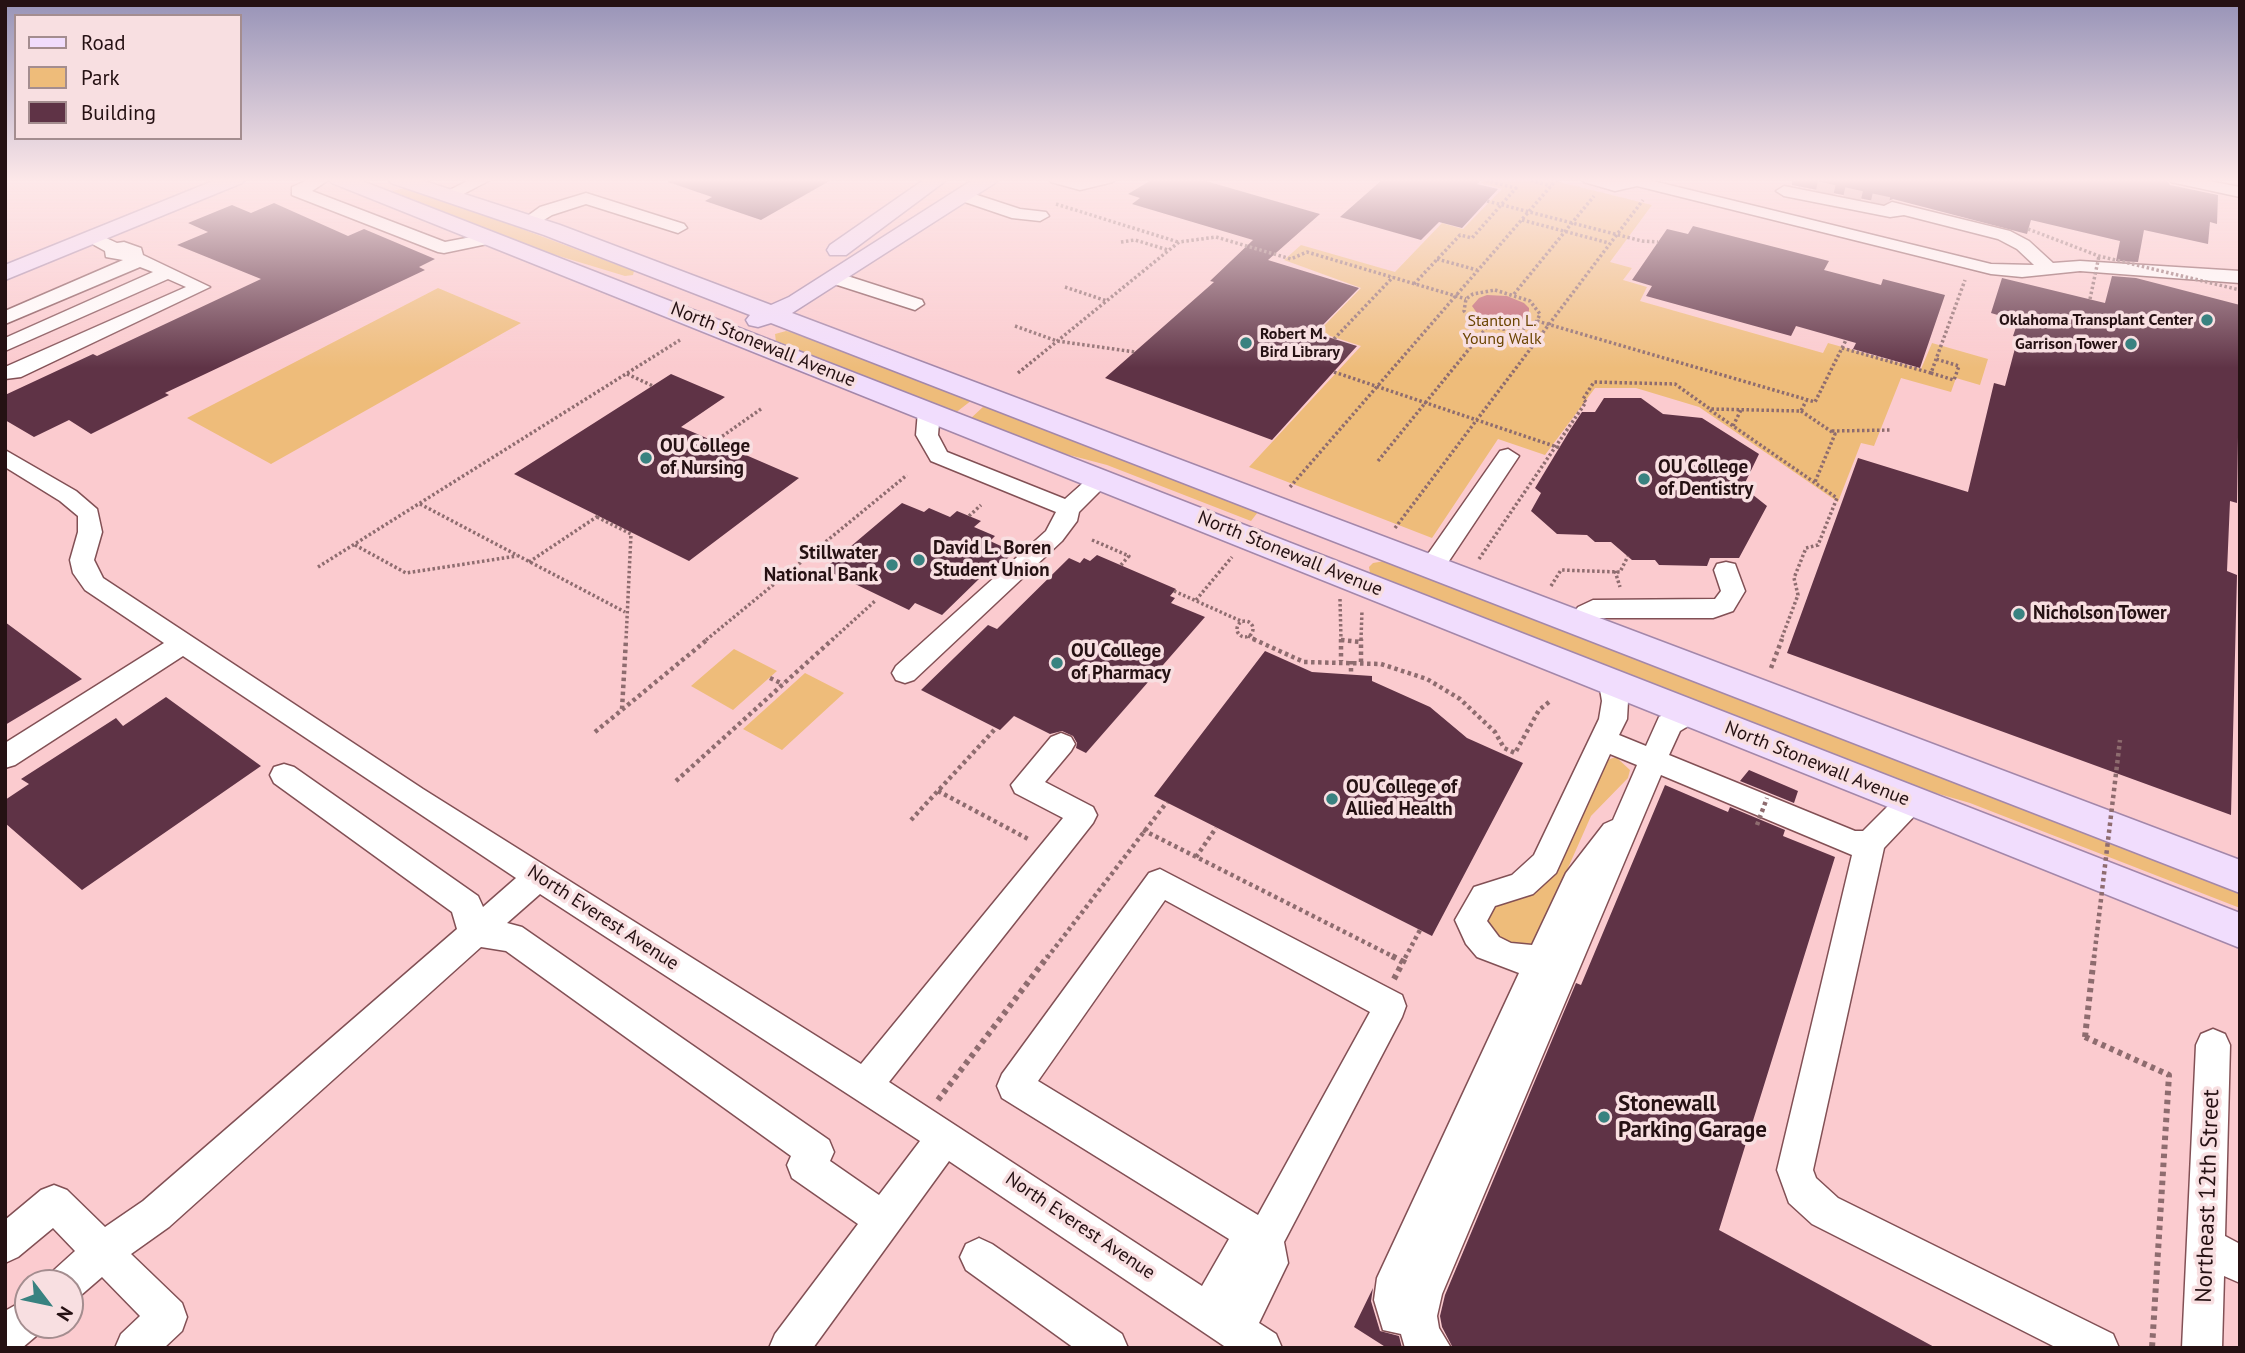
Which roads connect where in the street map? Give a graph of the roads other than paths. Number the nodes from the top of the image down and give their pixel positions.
1 (52, 242) edge
2 (80, 242) edge
3 (102, 242) edge
4 (429, 242) edge
5 (472, 242) edge
6 (502, 242) edge
7 (581, 242) edge
8 (851, 242) edge
9 (890, 242) edge
10 (1881, 242) edge
11 (2018, 242) edge
12 (137, 258) junction
13 (5, 261) edge
14 (2048, 268) junction
15 (168, 272) junction
16 (5, 273) edge
17 (2240, 277) edge
18 (835, 278) junction
19 (915, 304) dead end
20 (763, 311) junction
21 (5, 318) edge
22 (732, 333) junction
23 (5, 345) edge
24 (5, 373) edge
25 (929, 411) junction
26 (1507, 456) dead end
27 (5, 457) edge
28 (1101, 479) junction
29 (1068, 509) junction
30 (1432, 567) junction
31 (1726, 570) dead end
32 (1580, 624) junction
33 (184, 643) junction
34 (905, 673) dead end
35 (1612, 683) junction
36 (1688, 713) junction
37 (1604, 740) junction
38 (1061, 744) dead end
39 (5, 757) edge
40 (1653, 761) junction
41 (284, 775) dead end
42 (1911, 802) junction
43 (1633, 809) junction
44 (1870, 843) junction
45 (538, 877) junction
46 (2240, 877) edge
47 (479, 929) junction
48 (2240, 931) edge
49 (1542, 959) junction
50 (2213, 1045) dead end
51 (865, 1086) junction
52 (944, 1136) junction
53 (883, 1219) junction
54 (1265, 1240) junction
55 (5, 1244) edge
56 (2206, 1247) junction
57 (103, 1251) junction
58 (979, 1257) dead end
59 (2240, 1264) edge
60 (83, 1269) edge
61 (1397, 1316) dead end
62 (1236, 1330) edge
63 (135, 1348) edge
64 (789, 1348) edge
65 (1108, 1348) edge
66 (1431, 1348) edge
67 (2099, 1348) edge
68 (2202, 1348) edge

1 - 13 main road
2 - 16 main road
3 - 12 street
4 - 5 street
6 - 22 main road, North Stonewall Avenue
7 - 20 main road, North Stonewall Avenue
8 - 20 main road
9 - 18 main road
10 - 14 lane
11 - 14 lane
12 - 15 street
12 - 21 street
14 - 17 lane
15 - 23 street
15 - 24 street
18 - 19 street
18 - 20 main road
20 - 22 main road
20 - 30 main road, North Stonewall Avenue
22 - 25 main road, North Stonewall Avenue
25 - 28 main road, North Stonewall Avenue
25 - 29 street
26 - 30 street
27 - 33 street, North Everest Avenue
28 - 29 street
28 - 35 main road, North Stonewall Avenue
29 - 34 lane
30 - 32 main road, North Stonewall Avenue
31 - 32 street
32 - 46 main road, North Stonewall Avenue
33 - 39 street
33 - 45 street, North Everest Avenue
35 - 36 main road, North Stonewall Avenue
35 - 37 street
36 - 40 street
36 - 42 main road, North Stonewall Avenue
37 - 40 lane
37 - 49 street
38 - 51 street
40 - 43 street
40 - 44 lane
41 - 47 street
42 - 44 lane
42 - 48 main road, North Stonewall Avenue
43 - 49 street
43 - 66 street
44 - 67 street
45 - 47 lane
45 - 51 street, North Everest Avenue
47 - 53 street
47 - 57 lane
49 - 61 street
50 - 56 street, Northeast 12th Street
51 - 52 street, North Everest Avenue
52 - 53 lane
52 - 62 street, North Everest Avenue
53 - 64 lane
54 - 54 street
54 - 62 street
55 - 57 street
56 - 59 street
56 - 68 street, Northeast 12th Street
57 - 60 lane
57 - 63 street
58 - 65 street

